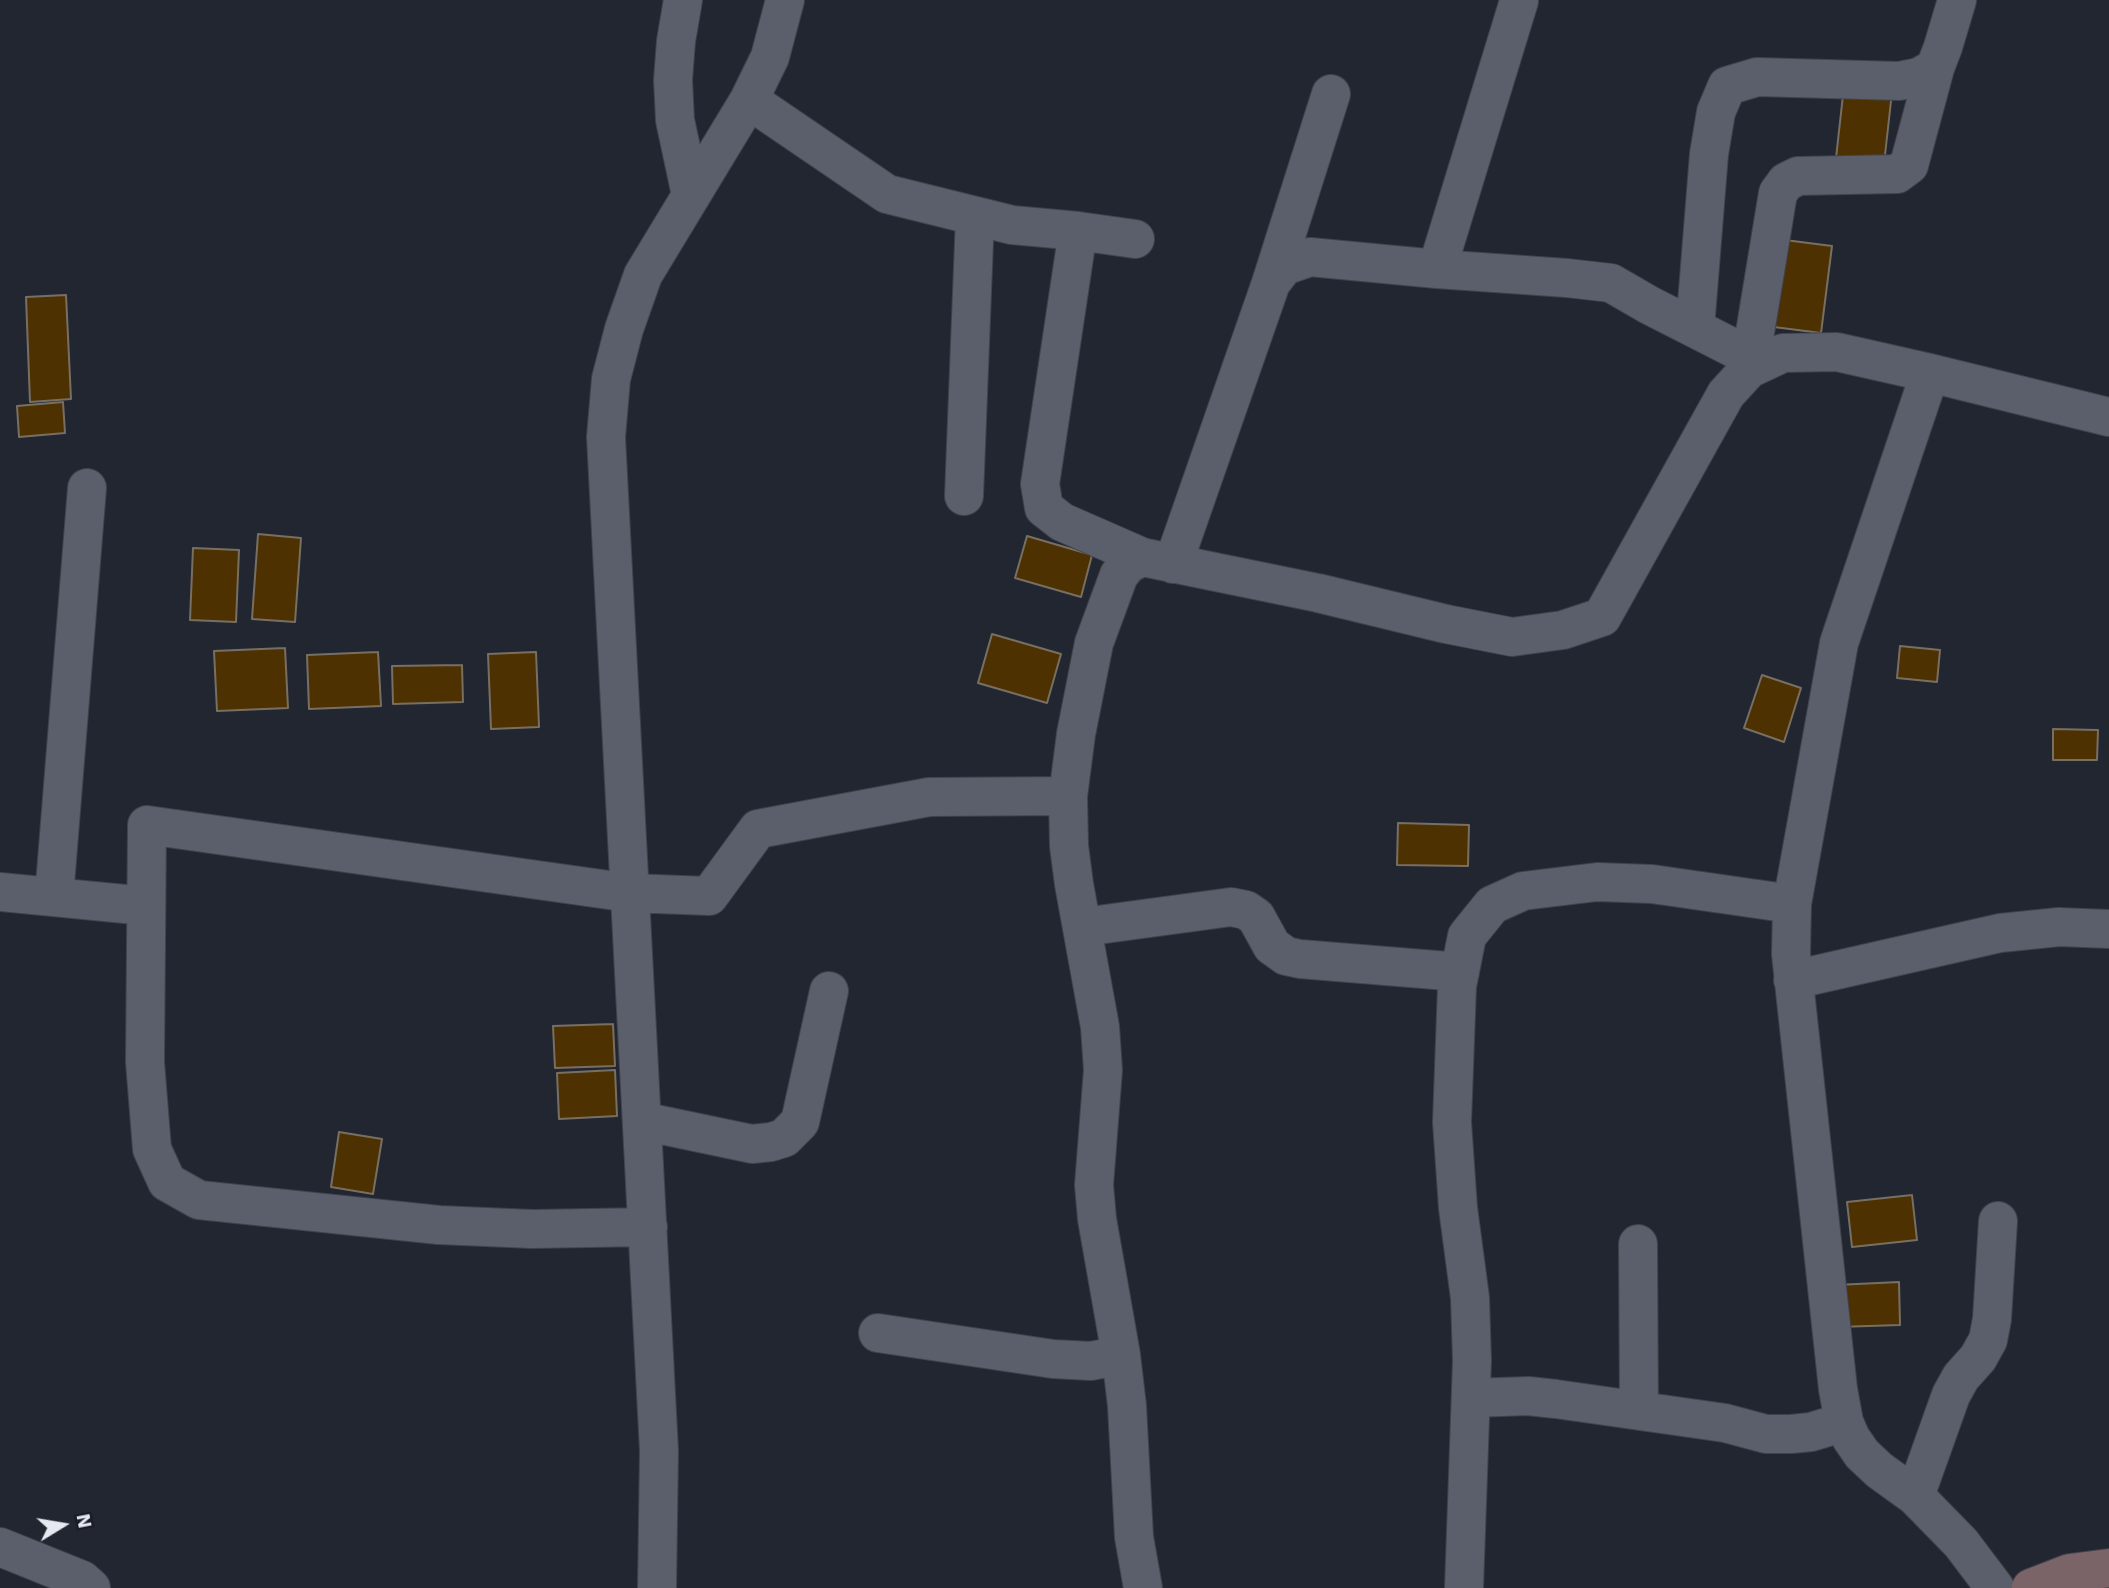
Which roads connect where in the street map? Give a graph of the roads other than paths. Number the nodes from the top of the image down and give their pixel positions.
1 (683, 0) edge
2 (785, 0) edge
3 (1956, 0) edge
4 (1519, 1) edge
5 (1935, 68) junction
6 (1331, 94) dead end
7 (749, 100) junction
8 (691, 194) junction
9 (975, 216) junction
10 (1078, 231) junction
11 (1135, 239) dead end
12 (1437, 269) junction
13 (1271, 283) junction
14 (1695, 328) junction
15 (1750, 363) junction
16 (1930, 373) junction
17 (2109, 417) edge
18 (87, 488) dead end
19 (964, 496) dead end
20 (1157, 560) junction
21 (1068, 796) junction
22 (0, 892) edge
23 (630, 893) junction
24 (54, 897) junction
25 (1792, 905) junction
26 (146, 906) junction
27 (1083, 928) junction
28 (2109, 929) edge
29 (1460, 972) junction
30 (1793, 981) junction
31 (829, 991) dead end
32 (642, 1121) junction
33 (1998, 1220) dead end
34 (648, 1227) junction
35 (1638, 1244) dead end
36 (878, 1333) dead end
37 (1121, 1355) junction
38 (1471, 1398) junction
39 (1639, 1411) junction
40 (1844, 1422) junction
41 (1915, 1496) junction
42 (0, 1547) edge
43 (2109, 1568) edge
44 (1472, 1586) edge
45 (92, 1588) edge
46 (657, 1588) edge
47 (1143, 1588) edge
48 (1995, 1588) edge
49 (2031, 1588) edge

1 - 8 street
2 - 7 street
3 - 5 street
4 - 12 street
5 - 14 street
5 - 15 street
6 - 13 street
7 - 8 street
7 - 9 street
8 - 23 street
9 - 10 street
9 - 19 street
10 - 11 street
10 - 20 street
12 - 13 street
12 - 14 street
13 - 20 street
14 - 15 street
15 - 16 street
15 - 20 street
16 - 17 street
16 - 25 street
18 - 24 street
20 - 21 street
21 - 23 street
21 - 27 street
22 - 24 street
23 - 26 street
23 - 32 street
24 - 26 street
25 - 29 street
25 - 30 street
26 - 34 street
27 - 29 street
27 - 37 street
28 - 30 street
29 - 38 street
30 - 40 street
31 - 32 street
32 - 34 street
33 - 41 street
34 - 46 street
35 - 39 street
36 - 37 street
37 - 47 street
38 - 39 street
38 - 44 street
39 - 40 street
40 - 41 street
41 - 48 street
42 - 45 street
43 - 49 main road

